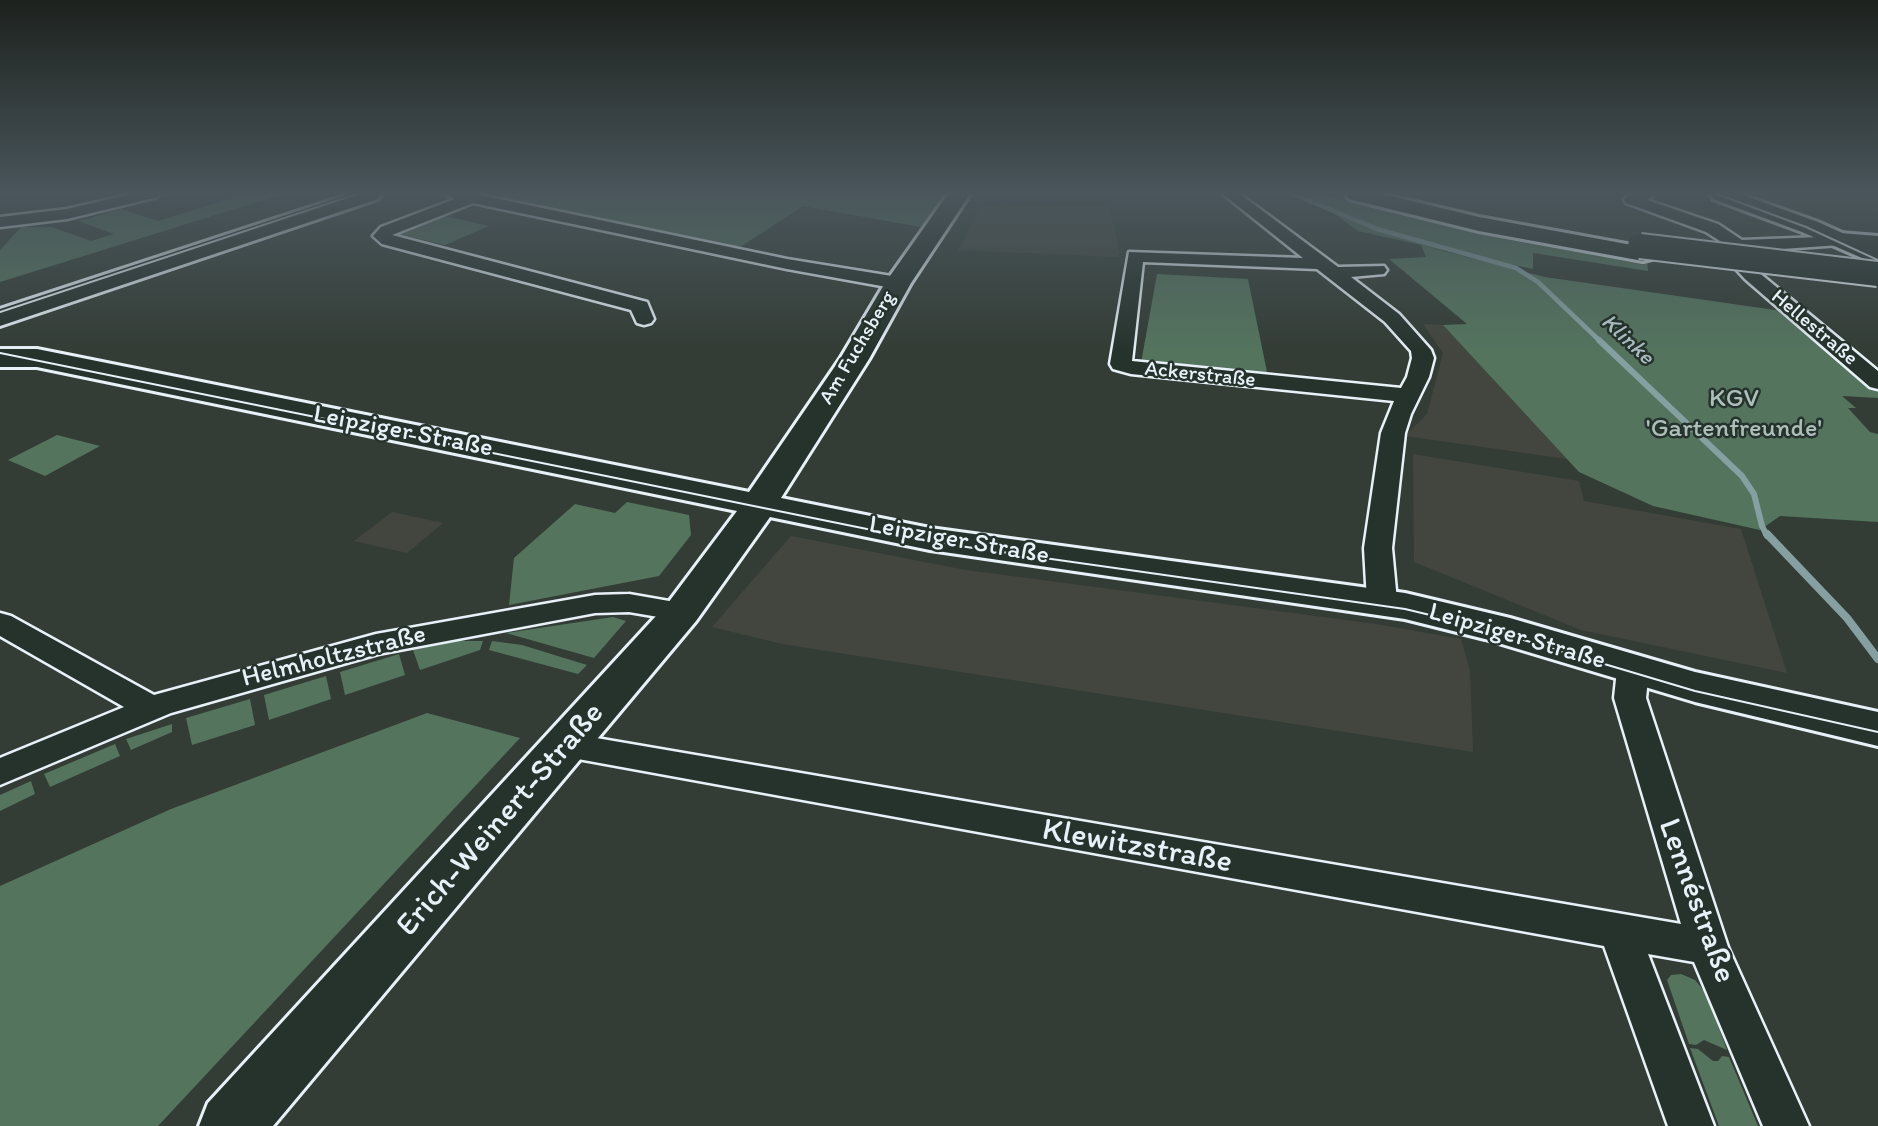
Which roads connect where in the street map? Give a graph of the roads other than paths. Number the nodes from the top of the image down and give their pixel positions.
1 (173, 247) edge
2 (213, 247) edge
3 (413, 247) edge
4 (704, 247) edge
5 (923, 247) edge
6 (1300, 247) edge
7 (1620, 247) edge
8 (1625, 247) edge
9 (1736, 247) edge
10 (1854, 247) edge
11 (1642, 250) junction
12 (1878, 258) edge
13 (1330, 269) junction
14 (1378, 270) dead end
15 (1878, 274) edge
16 (1878, 282) edge
17 (898, 283) junction
18 (0, 302) edge
19 (0, 318) edge
20 (644, 319) dead end
21 (0, 344) edge
22 (0, 358) edge
23 (37, 358) junction
24 (1878, 382) edge
25 (1409, 396) junction
26 (758, 504) junction
27 (1382, 601) junction
28 (681, 612) junction
29 (0, 623) edge
30 (1633, 670) junction
31 (151, 708) junction
32 (1878, 729) edge
33 (567, 745) junction
34 (0, 772) edge
35 (1619, 932) junction
36 (1708, 947) junction
37 (231, 1126) edge
38 (1691, 1126) edge
39 (1786, 1126) edge

1 - 18 main road
2 - 19 main road
3 - 20 street
4 - 17 street
5 - 17 main road, Am Fuchsberg
6 - 13 street
7 - 11 main road
8 - 11 main road
9 - 24 street, Hellestraße
10 - 12 main road
11 - 15 main road, bridge
11 - 16 main road
13 - 14 street, Ackerstraße
13 - 25 street
13 - 25 street, Ackerstraße
17 - 26 main road, Am Fuchsberg
21 - 23 main road, Leipziger Straße
22 - 23 main road, Leipziger Straße
23 - 26 main road, Leipziger Straße
25 - 27 street
26 - 27 main road, Leipziger Straße
26 - 28 main road, Erich-Weinert-Straße
27 - 30 main road, Leipziger Straße
28 - 31 street, Helmholtzstraße
28 - 33 main road, Erich-Weinert-Straße
29 - 31 street
30 - 32 main road, Leipziger Straße
30 - 36 street, Lennéstraße
31 - 34 street, Helmholtzstraße
33 - 35 street, Klewitzstraße
33 - 37 main road, Erich-Weinert-Straße
35 - 36 street, Klewitzstraße
35 - 38 street
36 - 39 street, Lennéstraße

